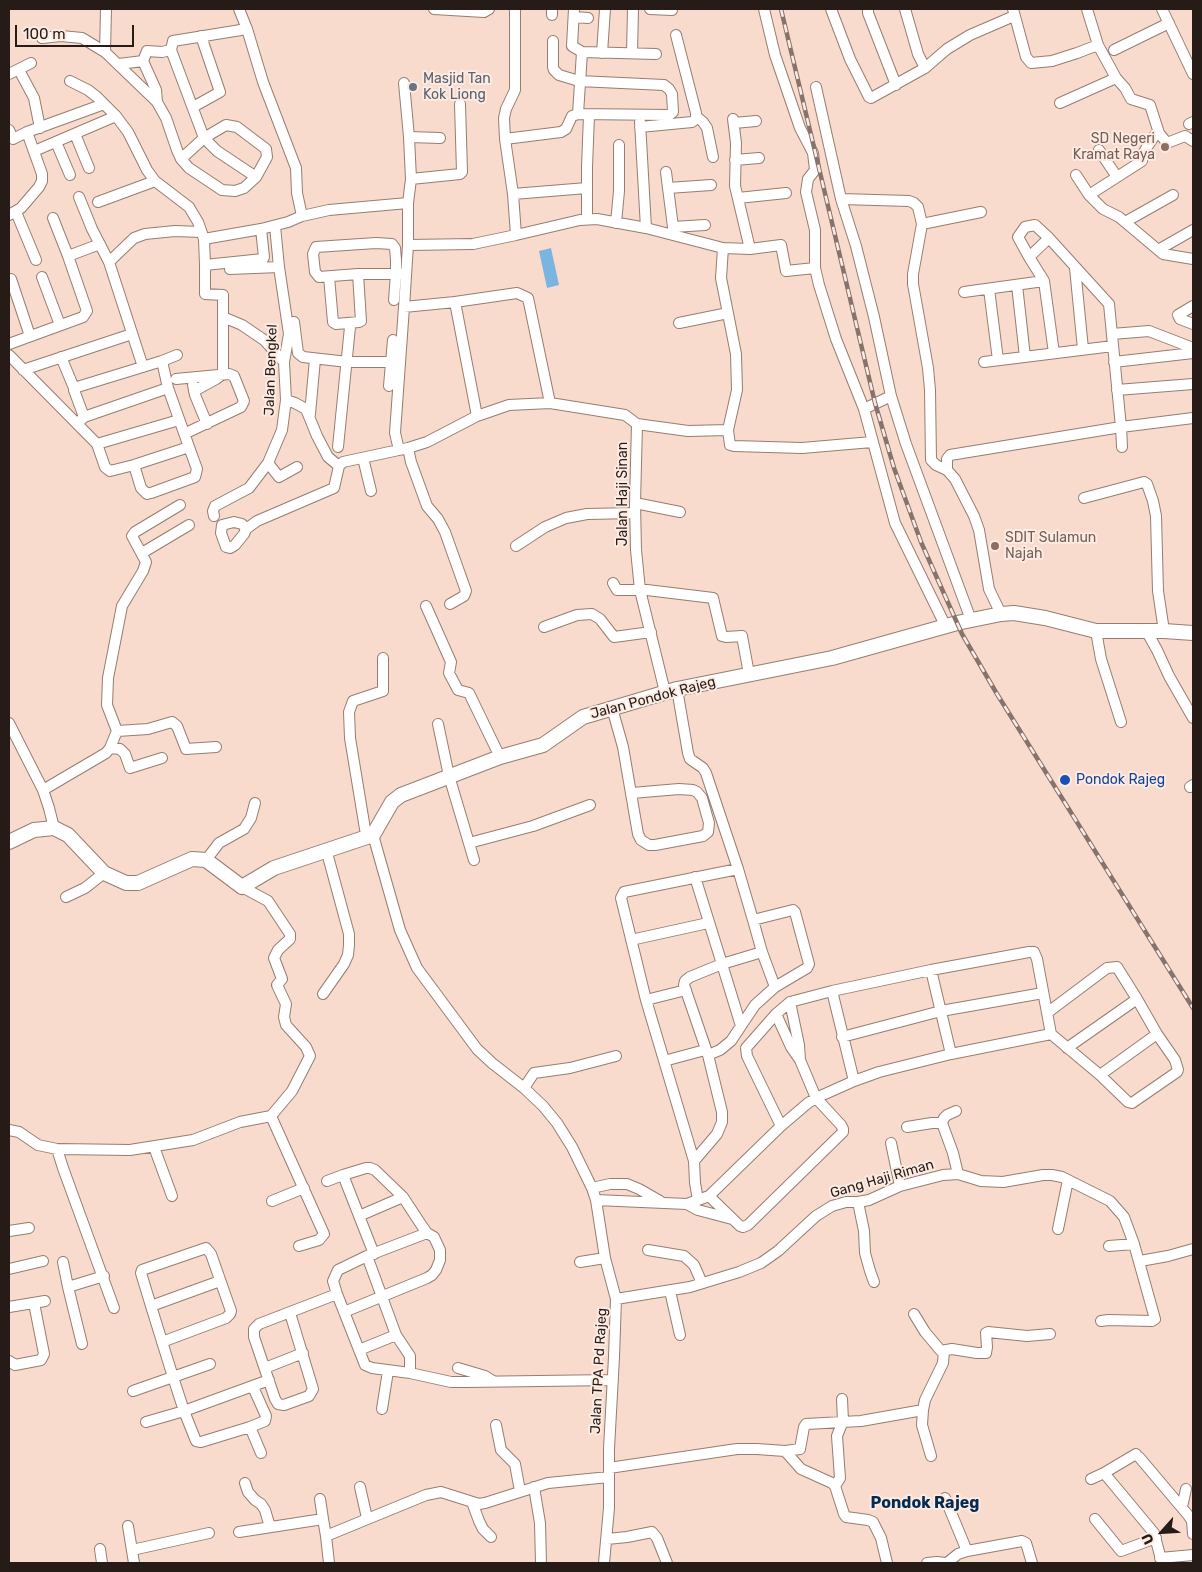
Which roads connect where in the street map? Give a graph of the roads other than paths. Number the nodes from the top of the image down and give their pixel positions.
1 (106, 9) edge
2 (238, 9) edge
3 (434, 9) edge
4 (489, 9) edge
5 (515, 9) edge
6 (605, 9) edge
7 (633, 9) edge
8 (650, 9) edge
9 (764, 9) edge
10 (831, 9) edge
11 (868, 9) edge
12 (905, 9) edge
13 (1087, 9) edge
14 (1162, 9) edge
15 (672, 10) dead end
16 (1014, 12) edge
17 (574, 13) edge
18 (588, 18) dead end
19 (1169, 23) junction
20 (247, 29) junction
21 (676, 35) dead end
22 (107, 36) junction
23 (201, 36) junction
24 (42, 38) dead end
25 (82, 38) junction
26 (553, 40) dead end
27 (1098, 45) junction
28 (171, 50) junction
29 (1114, 50) dead end
30 (105, 52) junction
31 (582, 52) junction
32 (602, 53) junction
33 (632, 53) junction
34 (656, 54) dead end
35 (143, 61) junction
36 (31, 63) dead end
37 (119, 64) junction
38 (925, 68) junction
39 (19, 70) junction
40 (9, 74) edge
41 (1193, 74) edge
42 (1116, 78) junction
43 (70, 81) dead end
44 (579, 81) junction
45 (404, 83) dead end
46 (896, 85) junction
47 (816, 87) dead end
48 (157, 102) junction
49 (1060, 103) dead end
50 (104, 104) junction
51 (460, 104) dead end
52 (193, 107) junction
53 (578, 114) junction
54 (589, 115) junction
55 (116, 116) junction
56 (640, 116) junction
57 (697, 117) junction
58 (756, 121) dead end
59 (40, 128) junction
60 (640, 128) junction
61 (27, 132) junction
62 (1159, 133) junction
63 (75, 134) junction
64 (10, 137) edge
65 (409, 137) junction
66 (204, 138) junction
67 (440, 138) dead end
68 (505, 139) junction
69 (1193, 140) edge
70 (56, 142) junction
71 (619, 146) dead end
72 (39, 148) dead end
73 (1099, 150) dead end
74 (713, 157) dead end
75 (759, 158) dead end
76 (181, 159) junction
77 (735, 160) junction
78 (89, 168) dead end
79 (666, 172) dead end
80 (1076, 174) dead end
81 (70, 175) dead end
82 (256, 177) junction
83 (1118, 177) junction
84 (411, 179) junction
85 (155, 181) junction
86 (711, 185) dead end
87 (587, 188) junction
88 (668, 188) junction
89 (786, 193) dead end
90 (512, 194) junction
91 (1089, 195) junction
92 (1173, 195) dead end
93 (79, 197) dead end
94 (738, 198) junction
95 (841, 199) junction
96 (98, 202) dead end
97 (408, 203) junction
98 (982, 212) dead end
99 (13, 213) edge
100 (302, 216) junction
101 (53, 218) dead end
102 (587, 219) junction
103 (616, 222) junction
104 (1125, 222) junction
105 (922, 224) junction
106 (705, 225) dead end
107 (275, 226) junction
108 (646, 228) junction
109 (261, 229) junction
110 (1193, 230) edge
111 (674, 231) junction
112 (203, 235) junction
113 (516, 236) junction
114 (1048, 238) junction
115 (100, 244) junction
116 (408, 245) junction
117 (722, 248) junction
118 (750, 248) junction
119 (1158, 250) junction
120 (68, 256) junction
121 (1029, 257) junction
122 (1193, 259) edge
123 (36, 260) dead end
124 (109, 262) junction
125 (205, 265) junction
126 (276, 268) junction
127 (815, 268) junction
128 (1075, 268) junction
129 (223, 270) dead end
130 (358, 274) junction
131 (401, 274) junction
132 (329, 276) junction
133 (42, 277) dead end
134 (12, 279) dead end
135 (1044, 281) junction
136 (1017, 285) junction
137 (989, 289) junction
138 (964, 292) dead end
139 (288, 294) dead end
140 (394, 300) dead end
141 (455, 302) junction
142 (1193, 306) edge
143 (404, 307) junction
144 (728, 313) junction
145 (223, 317) junction
146 (679, 323) dead end
147 (1193, 324) edge
148 (60, 325) junction
149 (350, 327) dead end
150 (132, 334) junction
151 (1112, 334) junction
152 (30, 336) junction
153 (393, 340) dead end
154 (9, 344) edge
155 (1113, 346) junction
156 (1193, 348) edge
157 (1082, 349) junction
158 (1054, 352) junction
159 (1193, 353) edge
160 (176, 354) dead end
161 (9, 355) edge
162 (1025, 357) junction
163 (61, 358) junction
164 (314, 359) junction
165 (998, 360) junction
166 (162, 361) junction
167 (284, 362) junction
168 (348, 362) junction
169 (395, 362) junction
170 (984, 362) dead end
171 (1114, 362) junction
172 (143, 367) junction
173 (23, 370) junction
174 (222, 374) junction
175 (192, 377) junction
176 (176, 379) dead end
177 (1193, 384) edge
178 (389, 386) dead end
179 (74, 388) junction
180 (168, 388) junction
181 (1117, 390) junction
182 (194, 391) junction
183 (890, 396) junction
184 (286, 400) junction
185 (550, 403) junction
186 (864, 409) junction
187 (310, 414) dead end
188 (477, 416) junction
189 (1193, 418) edge
190 (81, 420) junction
191 (179, 420) junction
192 (206, 424) junction
193 (637, 424) junction
194 (1121, 427) junction
195 (728, 430) junction
196 (186, 433) dead end
197 (872, 442) junction
198 (97, 444) junction
199 (189, 447) junction
200 (338, 447) dead end
201 (1122, 447) dead end
202 (404, 449) junction
203 (363, 458) junction
204 (268, 464) junction
205 (134, 466) junction
206 (339, 466) junction
207 (298, 467) dead end
208 (947, 470) junction
209 (371, 491) dead end
210 (1084, 498) dead end
211 (180, 505) dead end
212 (635, 508) junction
213 (680, 512) dead end
214 (214, 516) dead end
215 (189, 525) dead end
216 (246, 529) dead end
217 (516, 546) dead end
218 (142, 553) junction
219 (613, 583) dead end
220 (640, 590) junction
221 (450, 604) dead end
222 (426, 606) dead end
223 (1001, 614) junction
224 (971, 620) junction
225 (544, 627) dead end
226 (946, 627) junction
227 (1096, 631) junction
228 (1164, 631) junction
229 (651, 632) junction
230 (1147, 632) junction
231 (1193, 633) edge
232 (383, 658) dead end
233 (749, 674) junction
234 (671, 690) junction
235 (612, 708) junction
236 (1193, 718) edge
237 (9, 722) edge
238 (1121, 722) dead end
239 (438, 724) dead end
240 (117, 731) junction
241 (216, 747) dead end
242 (110, 748) junction
243 (500, 757) junction
244 (162, 758) dead end
245 (449, 776) junction
246 (43, 790) junction
247 (632, 793) junction
248 (255, 804) dead end
249 (590, 805) dead end
250 (54, 828) junction
251 (370, 836) junction
252 (9, 842) edge
253 (469, 843) junction
254 (326, 849) junction
255 (206, 860) junction
256 (474, 860) dead end
257 (738, 869) junction
258 (104, 873) junction
259 (695, 877) junction
260 (242, 886) junction
261 (66, 897) dead end
262 (753, 920) junction
263 (708, 923) junction
264 (631, 940) junction
265 (762, 952) junction
266 (722, 964) junction
267 (932, 970) junction
268 (775, 988) junction
269 (686, 990) junction
270 (832, 991) junction
271 (1043, 992) junction
272 (323, 994) dead end
273 (1137, 998) junction
274 (646, 1000) junction
275 (790, 1002) junction
276 (941, 1011) junction
277 (1047, 1013) junction
278 (776, 1014) junction
279 (741, 1026) junction
280 (1051, 1034) junction
281 (1157, 1034) junction
282 (842, 1037) junction
283 (1067, 1048) junction
284 (706, 1053) junction
285 (951, 1054) junction
286 (616, 1056) dead end
287 (800, 1060) junction
288 (664, 1061) junction
289 (1100, 1075) junction
290 (854, 1081) junction
291 (524, 1088) junction
292 (816, 1098) junction
293 (956, 1111) dead end
294 (271, 1116) junction
295 (942, 1123) junction
296 (781, 1126) junction
297 (907, 1128) dead end
298 (9, 1130) edge
299 (891, 1143) dead end
300 (154, 1147) junction
301 (57, 1149) junction
302 (694, 1161) junction
303 (958, 1174) junction
304 (344, 1175) junction
305 (1068, 1180) junction
306 (327, 1181) dead end
307 (900, 1186) junction
308 (304, 1188) junction
309 (592, 1188) junction
310 (172, 1196) dead end
311 (709, 1196) junction
312 (403, 1197) junction
313 (596, 1200) junction
314 (698, 1200) junction
315 (272, 1201) dead end
316 (858, 1202) junction
317 (663, 1203) junction
318 (686, 1204) junction
319 (359, 1216) junction
320 (733, 1219) junction
321 (29, 1228) dead end
322 (1058, 1229) dead end
323 (9, 1232) edge
324 (427, 1233) junction
325 (1134, 1244) junction
326 (299, 1246) dead end
327 (1109, 1246) dead end
328 (1193, 1249) edge
329 (648, 1250) dead end
330 (370, 1255) junction
331 (605, 1258) junction
332 (43, 1261) dead end
333 (1140, 1261) junction
334 (63, 1262) dead end
335 (580, 1262) dead end
336 (9, 1269) edge
337 (104, 1276) junction
338 (220, 1281) junction
339 (874, 1282) dead end
340 (702, 1283) junction
341 (68, 1287) junction
342 (670, 1291) junction
343 (337, 1294) junction
344 (382, 1297) junction
345 (616, 1299) junction
346 (152, 1306) junction
347 (9, 1307) edge
348 (114, 1308) dead end
349 (344, 1312) junction
350 (290, 1313) junction
351 (914, 1314) dead end
352 (1101, 1321) dead end
353 (1050, 1334) dead end
354 (396, 1335) junction
355 (680, 1335) dead end
356 (162, 1342) junction
357 (82, 1344) dead end
358 (358, 1350) junction
359 (944, 1351) junction
360 (303, 1353) junction
361 (9, 1361) edge
362 (210, 1364) dead end
363 (264, 1368) junction
364 (458, 1368) dead end
365 (388, 1371) junction
366 (410, 1373) junction
367 (173, 1376) junction
368 (269, 1380) junction
369 (613, 1380) junction
370 (494, 1382) junction
371 (253, 1386) junction
372 (133, 1391) dead end
373 (842, 1399) dead end
374 (382, 1409) dead end
375 (923, 1410) junction
376 (184, 1411) junction
377 (843, 1421) junction
378 (146, 1422) dead end
379 (496, 1425) dead end
380 (250, 1427) junction
381 (785, 1451) junction
382 (261, 1453) dead end
383 (931, 1456) dead end
384 (609, 1472) junction
385 (1104, 1473) junction
386 (1091, 1479) dead end
387 (245, 1483) dead end
388 (534, 1486) junction
389 (835, 1486) junction
390 (360, 1487) dead end
391 (1186, 1489) dead end
392 (520, 1492) junction
393 (945, 1498) dead end
394 (320, 1499) dead end
395 (472, 1502) junction
396 (1182, 1507) junction
397 (367, 1518) junction
398 (323, 1519) junction
399 (1095, 1519) dead end
400 (1193, 1521) edge
401 (128, 1526) dead end
402 (270, 1527) junction
403 (239, 1532) dead end
404 (209, 1533) dead end
405 (1193, 1534) edge
406 (326, 1536) junction
407 (491, 1537) dead end
408 (607, 1538) junction
409 (1156, 1538) junction
410 (100, 1549) dead end
411 (132, 1550) junction
412 (967, 1551) junction
413 (1193, 1555) edge
414 (1161, 1561) edge
415 (102, 1563) edge
416 (134, 1563) edge
417 (329, 1563) edge
418 (541, 1563) edge
419 (604, 1563) edge
420 (667, 1563) edge
421 (887, 1563) edge
422 (928, 1563) edge
423 (946, 1563) edge
424 (1032, 1563) edge

1 - 22 street
2 - 20 street
3 - 4 street
5 - 68 street
6 - 32 street
7 - 33 street
8 - 15 street
9 - 127 street
10 - 46 street
11 - 46 street
12 - 38 street
13 - 27 street
14 - 19 street
16 - 27 street
16 - 38 street
17 - 18 street
17 - 31 street
19 - 29 street
19 - 41 street
20 - 23 street
20 - 100 street
21 - 57 street
22 - 25 street
22 - 30 street
23 - 28 street
23 - 52 street
24 - 25 street
25 - 30 street
26 - 44 street
27 - 42 street
28 - 35 street
28 - 52 street
30 - 37 street
31 - 32 street
31 - 44 street
32 - 33 street
33 - 34 street
35 - 37 street
35 - 48 street
36 - 39 street
37 - 48 street
38 - 46 street
39 - 40 street
39 - 59 street
42 - 49 street
42 - 62 street
43 - 50 street
44 - 53 street
44 - 56 street
45 - 65 street
47 - 95 street
48 - 76 street
50 - 55 street
50 - 59 street
51 - 84 street
52 - 66 street
53 - 54 street
53 - 68 street
54 - 56 street
54 - 87 street
55 - 63 street
55 - 85 street
56 - 60 street
57 - 60 street
57 - 74 street
58 - 77 street
59 - 61 street
60 - 108 street
61 - 64 street
61 - 99 street
62 - 69 street
62 - 83 street
63 - 70 street
63 - 78 street
65 - 67 street
65 - 84 street
66 - 76 street
66 - 82 street
66 - 82 street
68 - 90 street
70 - 72 street
70 - 81 street
71 - 103 street
73 - 83 street
75 - 77 street
76 - 82 street
77 - 94 street
79 - 88 street
80 - 91 street
83 - 91 street
84 - 97 street
85 - 96 street
85 - 112 street
86 - 88 street
87 - 90 street
87 - 102 street
88 - 111 street
89 - 94 street
90 - 113 street
91 - 104 street
92 - 104 street
93 - 115 street
94 - 118 street
95 - 105 street
95 - 183 street
97 - 100 street
97 - 116 street
98 - 105 street
99 - 123 street
100 - 107 street
101 - 120 street
102 - 103 street
102 - 113 street
103 - 108 street
104 - 119 street
105 - 208 street
106 - 111 street
107 - 109 street
107 - 126 street, Jalan Bengkel
108 - 111 street
109 - 112 street
109 - 125 street
110 - 119 street
111 - 117 street
112 - 124 street
112 - 125 street
113 - 116 street
114 - 121 street
114 - 121 street
114 - 128 street
115 - 120 street
115 - 124 street
116 - 131 street
117 - 118 street
117 - 144 street
118 - 127 street
119 - 122 street
120 - 148 street
121 - 135 street
124 - 150 street
125 - 145 street
126 - 129 street
126 - 167 street, Jalan Bengkel
127 - 186 street
128 - 151 street
128 - 157 street
130 - 131 street
130 - 132 street
130 - 132 street
131 - 132 street
131 - 140 street
131 - 143 street
133 - 148 street
134 - 152 street
135 - 136 street
135 - 158 street
136 - 137 street
136 - 162 street
137 - 138 street
137 - 165 street
139 - 164 street
141 - 143 street
141 - 185 street
141 - 188 street
142 - 147 street
143 - 169 street
144 - 146 street
144 - 195 street
145 - 167 street
145 - 174 street
148 - 152 street
149 - 168 street
150 - 163 street
150 - 172 street
151 - 155 street
151 - 156 street
152 - 154 street
153 - 169 street
155 - 157 street
155 - 171 street
157 - 158 street
158 - 162 street
159 - 171 street
160 - 166 street
161 - 173 street
162 - 165 street
163 - 173 street
163 - 179 street
164 - 168 street
164 - 187 street
165 - 170 street
166 - 172 street
166 - 180 street
167 - 184 street, Jalan Bengkel
168 - 169 street
168 - 200 street
169 - 178 street
169 - 202 street
171 - 181 street
172 - 179 street
173 - 190 street
174 - 175 street
174 - 182 street
174 - 192 street
175 - 176 street
175 - 182 street
177 - 181 street
179 - 190 street
180 - 190 street
180 - 191 street
181 - 194 street
182 - 192 street
183 - 186 street
183 - 224 street
184 - 204 street, Jalan Bengkel
184 - 206 street
185 - 188 street, Jalan Haji Sinan
185 - 193 street, Jalan Haji Sinan
186 - 197 street
188 - 202 street, Jalan Haji Sinan
189 - 194 street
190 - 198 street
191 - 198 street
191 - 199 street
192 - 196 street
193 - 195 street
193 - 212 street, Jalan Haji Sinan
194 - 201 street
194 - 208 street
195 - 197 street
197 - 226 street
198 - 205 street
199 - 205 street
199 - 205 street
202 - 203 street, Jalan Haji Sinan
202 - 221 street
203 - 206 street, Jalan Haji Sinan
203 - 209 street
204 - 207 street
204 - 214 street, Jalan Bengkel
206 - 216 street
208 - 223 street
210 - 228 street
211 - 218 street
212 - 213 street
212 - 217 street
212 - 220 street, Jalan Haji Sinan
215 - 218 street
218 - 240 street
219 - 220 street
220 - 229 street, Jalan Haji Sinan
220 - 233 street
222 - 243 street
223 - 224 main road, Jalan Pondok Rajeg
223 - 227 main road, Jalan Pondok Rajeg
224 - 226 main road, Jalan Pondok Rajeg
225 - 229 street
226 - 233 main road, Jalan Pondok Rajeg
227 - 230 main road, Jalan Pondok Rajeg
227 - 238 street
228 - 230 main road, Jalan Pondok Rajeg
228 - 231 main road, Jalan Pondok Rajeg
229 - 234 street, Jalan Haji Sinan
230 - 236 street
232 - 251 street, Jalan TPA Pd Rajeg
233 - 234 main road, Jalan Pondok Rajeg
234 - 235 main road, Jalan Pondok Rajeg
234 - 257 street, Jalan Haji Sinan
235 - 243 main road, Jalan Pondok Rajeg
235 - 247 street
237 - 246 street
239 - 245 street
240 - 241 street
240 - 242 street
242 - 244 street
242 - 246 street
243 - 245 main road, Jalan Pondok Rajeg
245 - 251 main road, Jalan Pondok Rajeg
245 - 253 street
246 - 250 street
247 - 247 street
248 - 255 street
249 - 253 street
250 - 252 main road
250 - 258 main road
251 - 254 main road
251 - 291 street, Jalan TPA Pd Rajeg
253 - 256 street
254 - 260 main road
254 - 272 street
255 - 258 main road
255 - 260 main road
257 - 259 street
257 - 262 street, Jalan Haji Sinan
258 - 261 street
259 - 263 street
259 - 264 street
260 - 294 street
262 - 265 street, Jalan Haji Sinan
262 - 268 street
263 - 264 street
263 - 266 street
264 - 274 street
265 - 266 street
265 - 268 street, Jalan Haji Sinan
266 - 269 street
266 - 279 street
267 - 270 street
267 - 271 street
267 - 276 street
268 - 279 street
269 - 274 street
269 - 284 street
270 - 275 street
270 - 282 street
271 - 276 street
271 - 277 street
273 - 277 street
273 - 281 street
273 - 283 street
274 - 288 street
275 - 278 street
275 - 287 street
276 - 282 street
276 - 285 street
277 - 280 street
278 - 287 street
278 - 296 street
279 - 284 street
280 - 283 street
280 - 285 street
281 - 289 street
281 - 289 street
282 - 290 street
283 - 289 street
284 - 288 street
284 - 302 street
285 - 290 street
286 - 291 street
287 - 292 street
288 - 302 street
290 - 292 street
291 - 309 street, Jalan TPA Pd Rajeg
292 - 296 street
292 - 320 street
293 - 295 street
294 - 300 street
294 - 308 street
295 - 297 street
295 - 303 street
296 - 311 street
298 - 301 street
299 - 307 street
300 - 301 street
300 - 310 street
301 - 337 street
302 - 314 street
303 - 305 street, Gang Haji Riman
303 - 307 street, Gang Haji Riman
304 - 306 street
304 - 312 street
304 - 319 street
305 - 322 street
305 - 325 street, Gang Haji Riman
307 - 316 street, Gang Haji Riman
308 - 315 street
308 - 326 street
309 - 313 street, Jalan TPA Pd Rajeg
309 - 317 street
311 - 314 street
311 - 320 street
312 - 319 street
312 - 324 street
313 - 317 street
313 - 331 street, Jalan TPA Pd Rajeg
314 - 318 street
316 - 339 street
316 - 340 street, Gang Haji Riman
317 - 318 street
318 - 320 street
319 - 330 street
321 - 323 street
324 - 330 street
324 - 344 street
325 - 327 street
325 - 333 street, Gang Haji Riman
328 - 333 street
329 - 340 street
330 - 343 street
330 - 344 street
331 - 335 street
331 - 345 street, Jalan TPA Pd Rajeg
332 - 336 street
333 - 352 street, Gang Haji Riman
334 - 341 street
337 - 341 street
337 - 348 street
338 - 346 street
338 - 346 street
338 - 356 street
340 - 342 street, Gang Haji Riman
341 - 357 street
342 - 345 street, Gang Haji Riman
342 - 355 street
343 - 349 street
343 - 350 street
344 - 349 street
344 - 354 street
345 - 369 street, Jalan TPA Pd Rajeg
346 - 356 street
347 - 361 street
349 - 358 street
350 - 360 street
350 - 363 street
351 - 359 street
353 - 359 street
354 - 358 street
354 - 366 street
356 - 367 street
358 - 365 street
359 - 375 street
360 - 363 street
360 - 368 street
362 - 367 street
363 - 368 street
364 - 370 street
365 - 366 street
365 - 374 street
366 - 370 street
367 - 372 street
367 - 376 street
368 - 371 street
369 - 370 street
369 - 384 street, Jalan TPA Pd Rajeg
371 - 376 street
371 - 380 street
373 - 377 street
375 - 377 street
375 - 383 street
376 - 378 street
376 - 380 street
377 - 381 street
377 - 389 street
379 - 392 street
380 - 382 street
381 - 384 street
381 - 389 street
384 - 388 street
384 - 408 street, Jalan TPA Pd Rajeg
385 - 386 street
385 - 396 street
385 - 409 street
387 - 402 street
388 - 392 street
388 - 418 street
389 - 421 street
390 - 397 street
391 - 396 street
392 - 395 street
393 - 412 street
394 - 398 street
395 - 397 street
395 - 407 street
396 - 400 street
397 - 406 street
398 - 402 street
398 - 406 street
399 - 409 street
400 - 405 street
401 - 411 street
402 - 403 street
404 - 411 street
406 - 417 street
408 - 419 street, Jalan TPA Pd Rajeg
408 - 420 street
409 - 414 street
410 - 415 street
411 - 416 street
412 - 423 street
412 - 424 street
413 - 414 street
422 - 423 street

